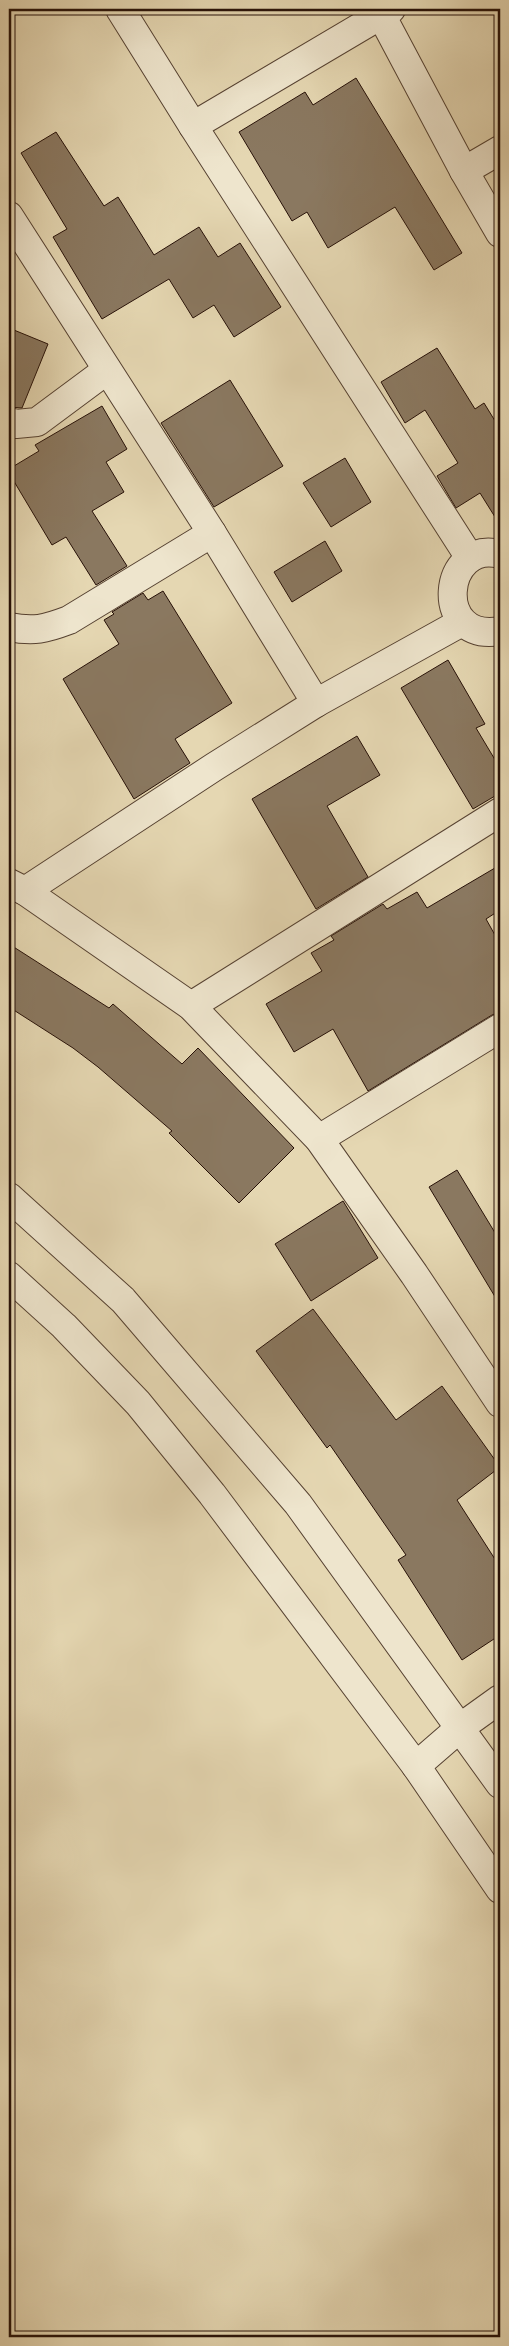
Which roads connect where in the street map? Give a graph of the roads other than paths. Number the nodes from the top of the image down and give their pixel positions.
1 (120, 9) edge
2 (384, 11) edge
3 (193, 126) junction
4 (500, 150) edge
5 (464, 171) junction
6 (9, 216) edge
7 (500, 233) edge
8 (107, 370) junction
9 (9, 422) edge
10 (212, 533) junction
11 (500, 554) edge
12 (470, 558) junction
13 (462, 622) junction
14 (9, 627) edge
15 (500, 631) edge
16 (316, 703) junction
17 (500, 812) edge
18 (17, 887) edge
19 (191, 1006) junction
20 (500, 1029) edge
21 (319, 1139) junction
22 (9, 1197) edge
23 (9, 1276) edge
24 (499, 1397) edge
25 (500, 1699) edge
26 (461, 1727) junction
27 (416, 1766) junction
28 (500, 1784) edge
29 (500, 1889) edge

1 - 3 street
2 - 3 street
2 - 5 street
3 - 12 street
4 - 5 street
5 - 7 street
6 - 8 street
8 - 9 street
8 - 10 street
10 - 14 street
10 - 16 street
11 - 12 street
12 - 13 street
13 - 15 street
13 - 16 street
16 - 18 street
17 - 19 street
18 - 19 street
19 - 21 street
20 - 21 street
21 - 24 street
22 - 26 street
23 - 27 street
25 - 26 street
26 - 27 street
26 - 28 street
27 - 29 street

